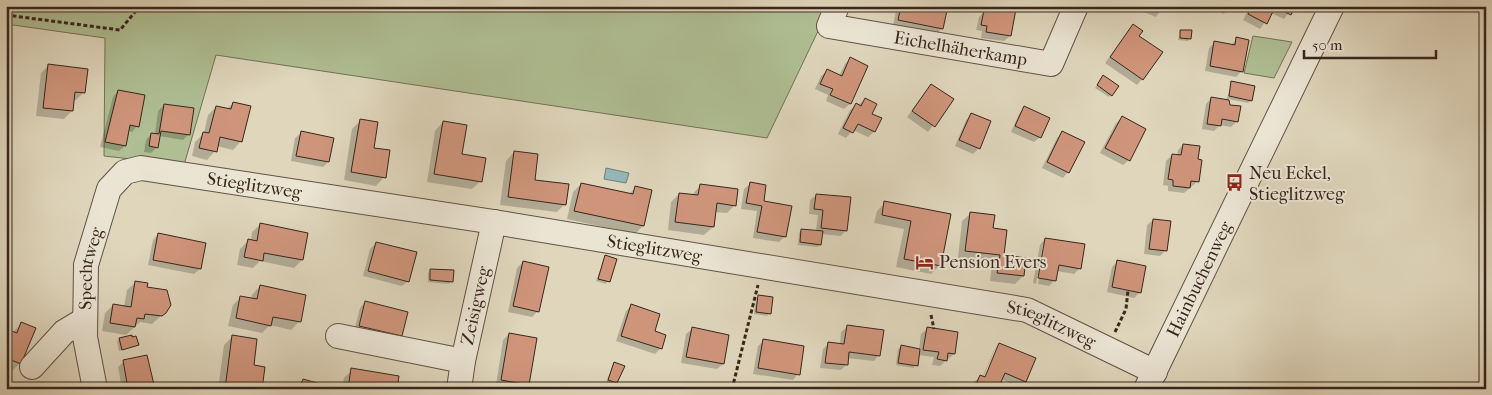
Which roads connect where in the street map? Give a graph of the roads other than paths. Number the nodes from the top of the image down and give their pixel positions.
1 (837, 6) edge
2 (1076, 6) edge
3 (1332, 6) edge
4 (141, 168) joint
5 (494, 222) junction
6 (84, 320) junction
7 (338, 336) dead end
8 (463, 361) junction
9 (32, 367) dead end
10 (1150, 380) edge
11 (95, 389) edge
12 (459, 389) edge

1 - 2 street, Eichelhäherkamp
3 - 10 street, Hainbuchenweg
4 - 5 street, Stieglitzweg
4 - 6 street, Spechtweg
5 - 8 street, Zeisigweg
5 - 10 street, Stieglitzweg
6 - 9 street
6 - 11 street, Spechtweg
7 - 8 street
8 - 12 street, Zeisigweg

